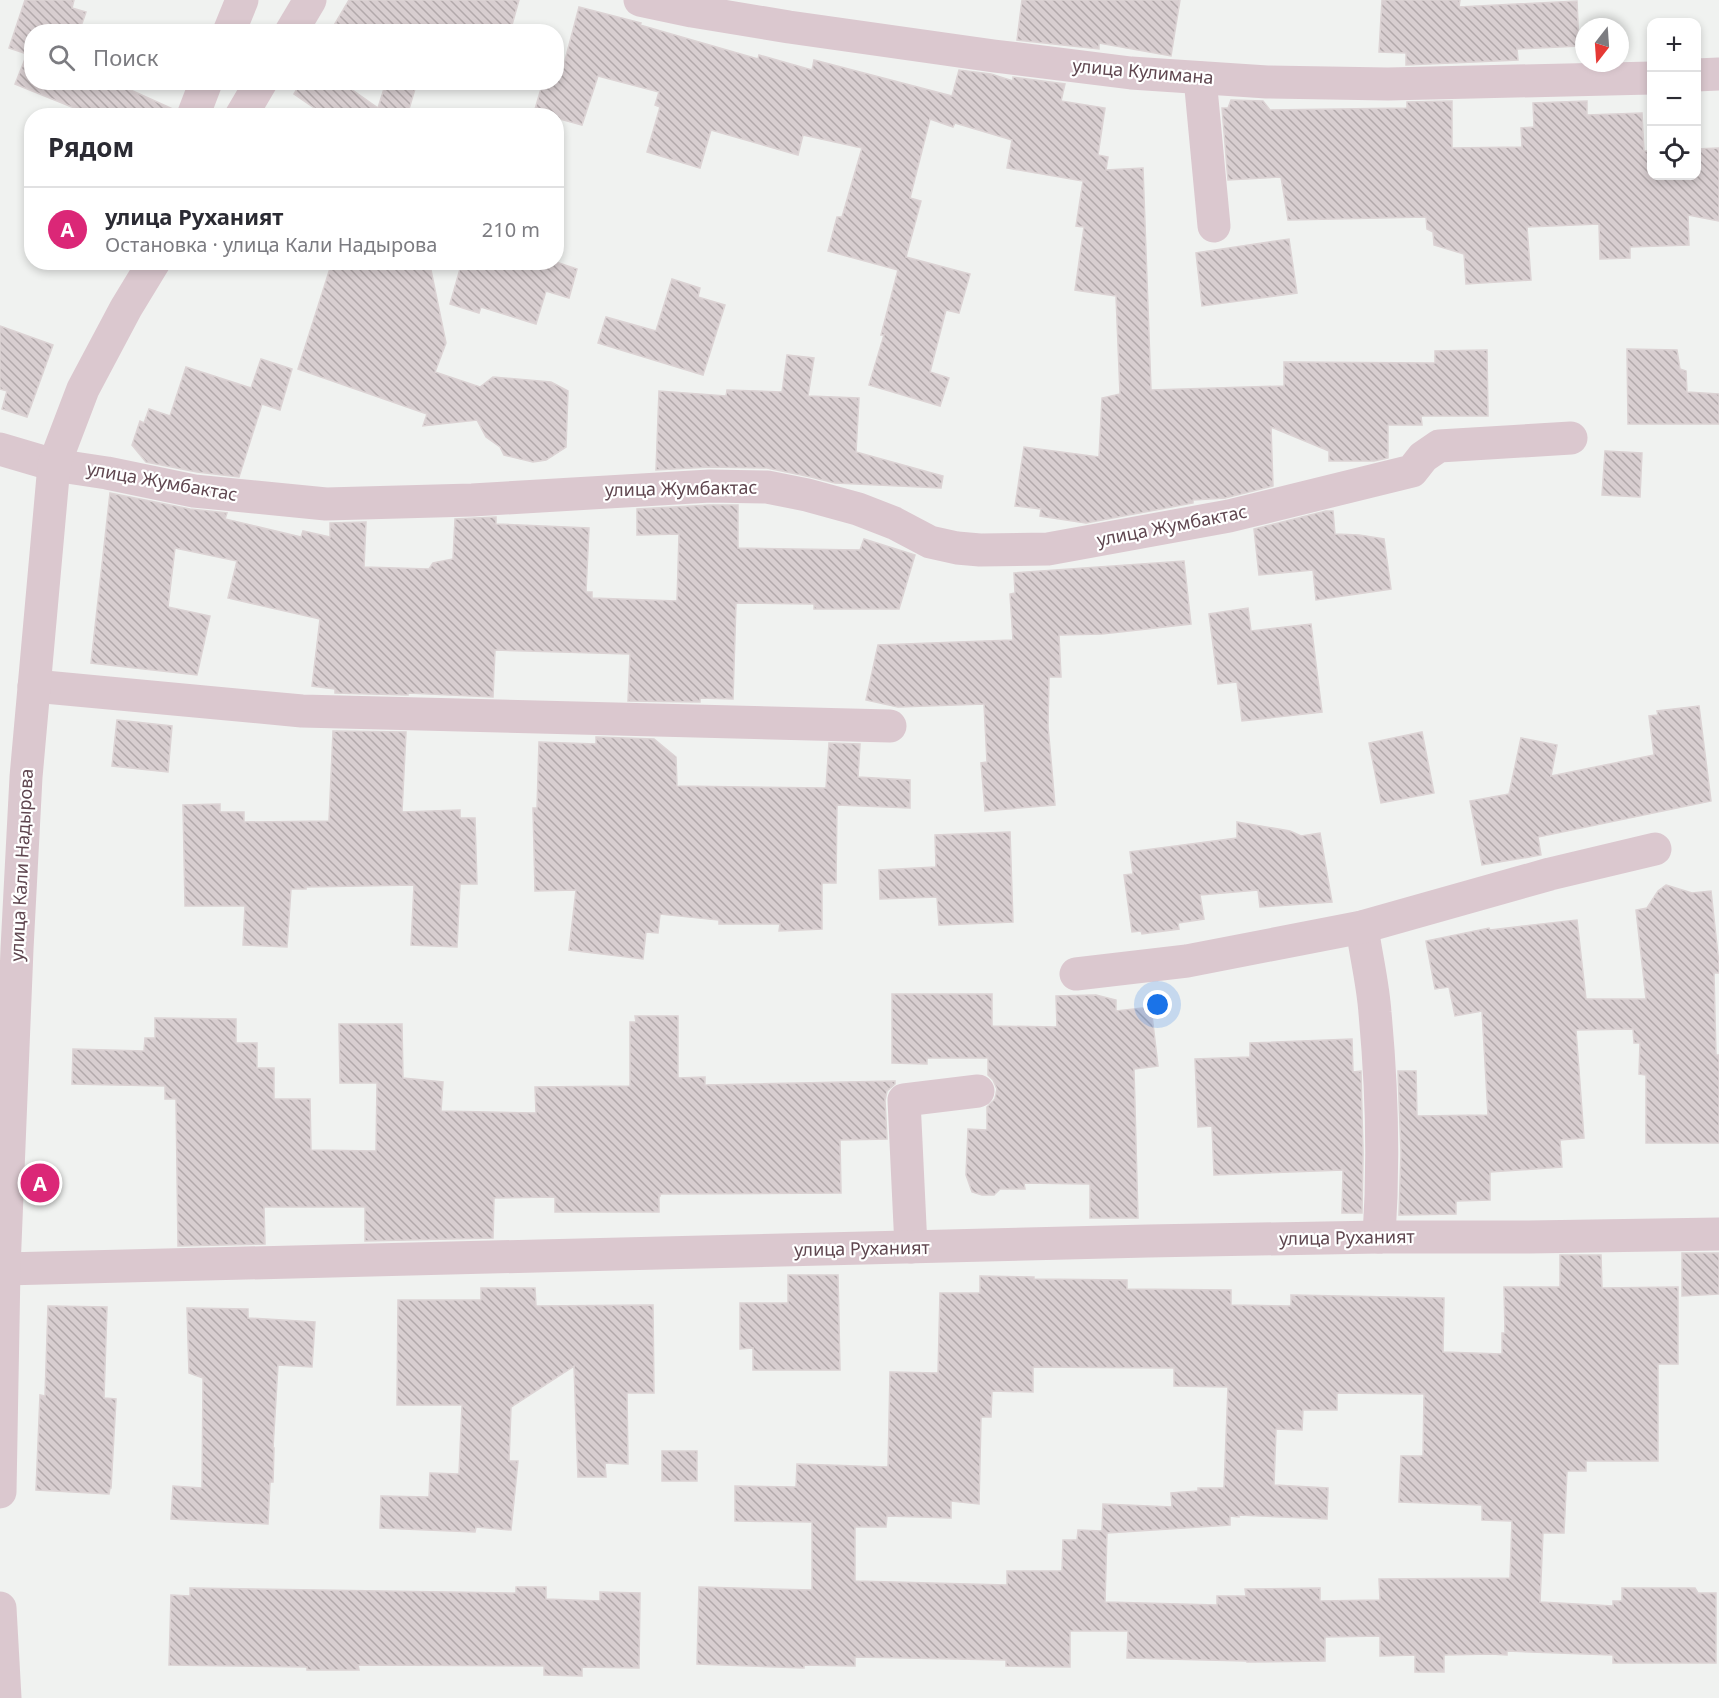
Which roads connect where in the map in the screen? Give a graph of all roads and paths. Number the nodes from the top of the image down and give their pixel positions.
1 (242, 0) edge
2 (309, 0) edge
3 (640, 0) edge
4 (232, 24) edge
5 (296, 24) edge
6 (1719, 74) edge
7 (1701, 75) edge
8 (1200, 78) junction
9 (1647, 78) edge
10 (203, 90) edge
11 (257, 90) edge
12 (196, 108) edge
13 (246, 108) edge
14 (1214, 226) dead end
15 (149, 270) edge
16 (1570, 438) dead end
17 (0, 449) edge
18 (54, 465) junction
19 (34, 686) junction
20 (890, 726) dead end
21 (1655, 849) dead end
22 (1362, 927) junction
23 (1076, 974) dead end
24 (978, 1091) dead end
25 (1719, 1234) edge
26 (1379, 1237) junction
27 (911, 1247) junction
28 (4, 1269) junction
29 (0, 1492) edge
30 (0, 1608) edge
31 (4, 1698) edge

1 - 4 street
2 - 5 street
3 - 8 street, улица Кулимана
6 - 7 street
8 - 9 street, улица Кулимана
8 - 14 street
10 - 12 street
11 - 13 street
15 - 18 street, улица Кали Надырова
16 - 18 street, улица Жумбактас
17 - 18 street, улица Жумбактас
18 - 19 street, улица Кали Надырова
19 - 20 street
19 - 28 street, улица Кали Надырова
21 - 22 street
22 - 23 street
22 - 26 street
24 - 27 street
25 - 26 street, улица Руханият
26 - 27 street, улица Руханият
27 - 28 street, улица Руханият
28 - 29 street, улица Кали Надырова
30 - 31 street

